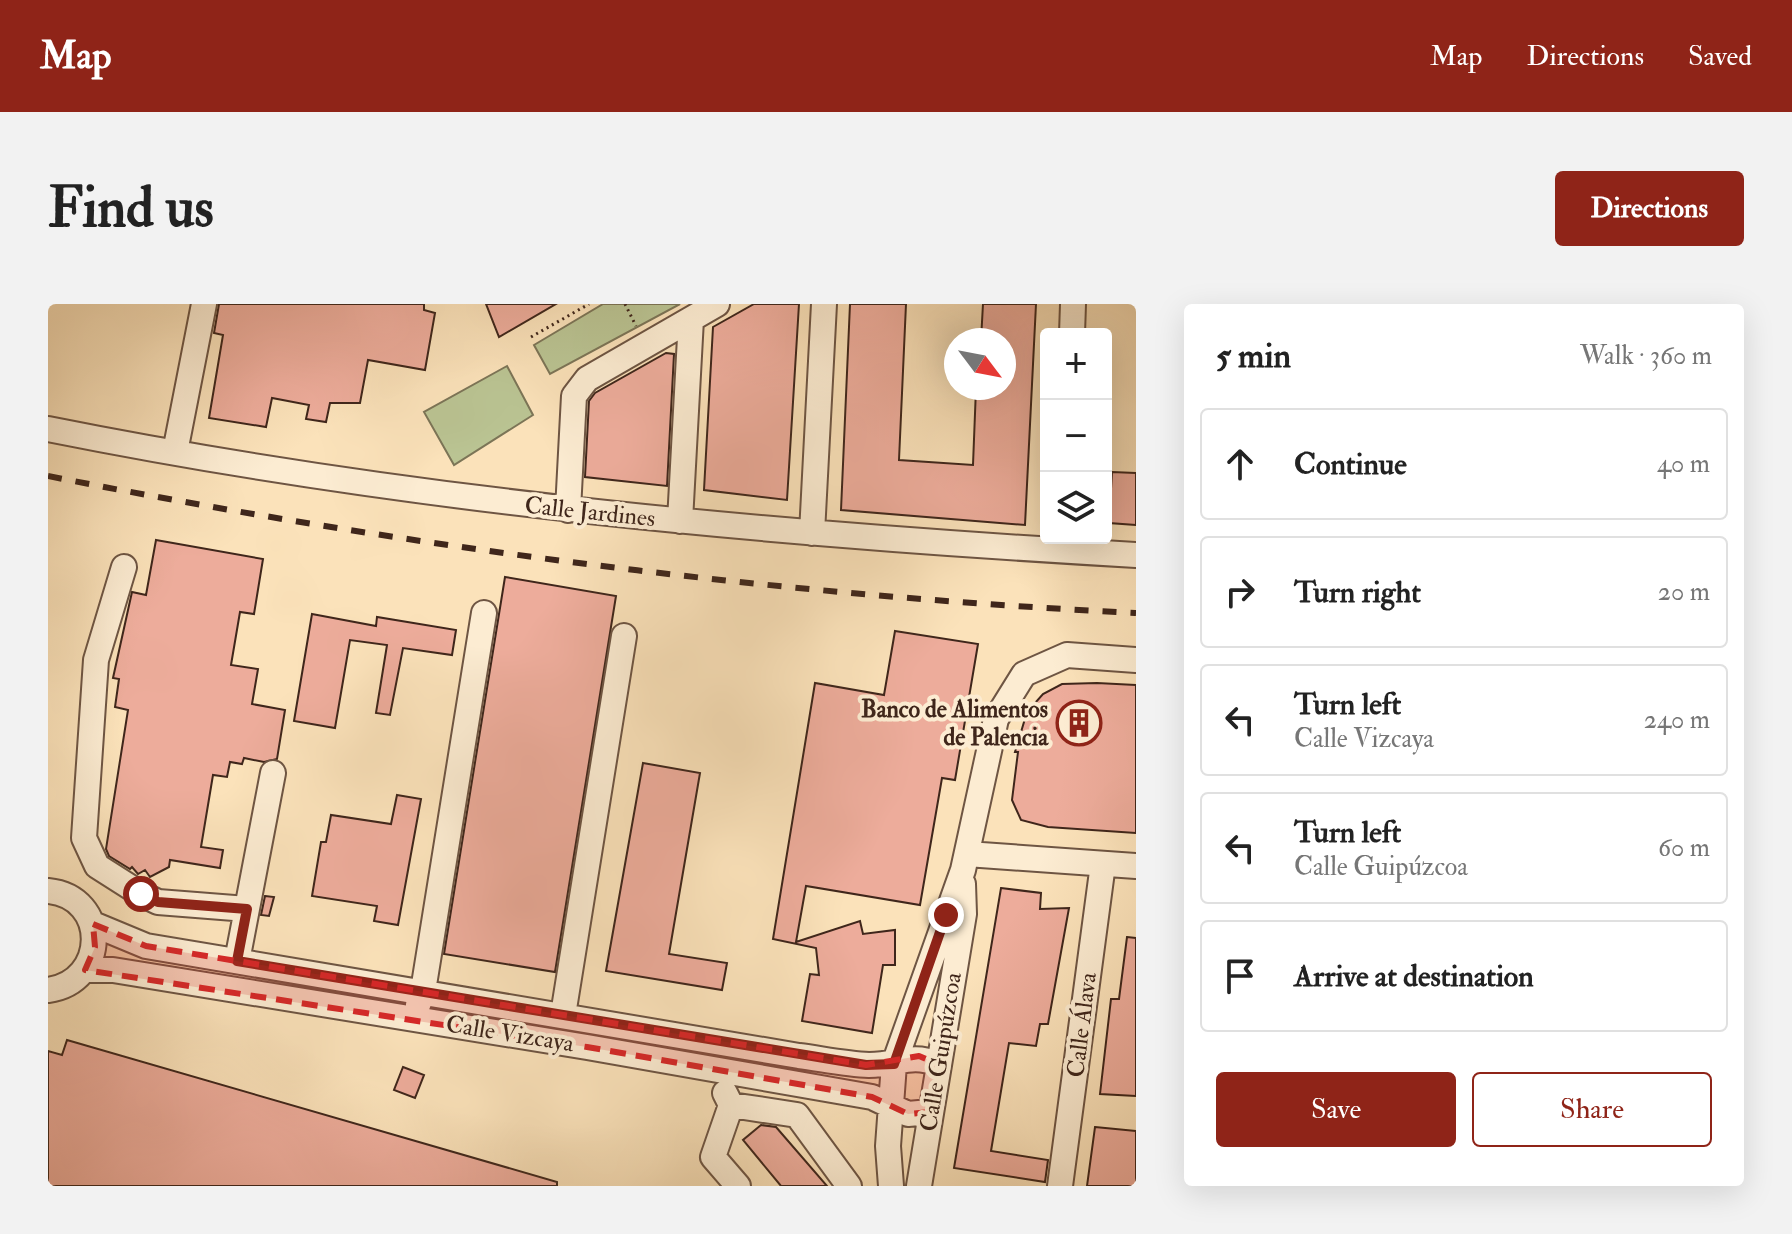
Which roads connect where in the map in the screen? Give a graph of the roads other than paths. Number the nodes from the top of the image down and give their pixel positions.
1 (204, 304) edge
2 (717, 304) edge
3 (824, 304) edge
4 (1073, 304) edge
5 (691, 319) junction
6 (1072, 328) edge
7 (48, 429) edge
8 (175, 452) junction
9 (568, 510) junction
10 (680, 521) junction
11 (812, 533) junction
12 (1040, 543) edge
13 (1062, 544) edge
14 (1136, 555) edge
15 (124, 567) dead end
16 (484, 613) dead end
17 (624, 636) dead end
18 (1136, 660) edge
19 (273, 773) dead end
20 (965, 862) junction
21 (1103, 864) junction
22 (1136, 866) edge
23 (48, 891) edge
24 (247, 909) junction
25 (93, 924) junction
26 (237, 961) junction
27 (85, 970) junction
28 (48, 990) edge
29 (423, 991) junction
30 (563, 1015) junction
31 (412, 1018) junction
32 (894, 1064) junction
33 (938, 1064) junction
34 (714, 1069) junction
35 (889, 1104) junction
36 (731, 1105) junction
37 (930, 1112) junction
38 (738, 1186) edge
39 (849, 1186) edge
40 (891, 1186) edge
41 (919, 1186) edge
42 (1060, 1186) edge

1 - 8 street
2 - 5 street
3 - 11 street
4 - 6 street
5 - 9 street
5 - 10 street
7 - 8 street, Calle Jardines
8 - 9 street, Calle Jardines
9 - 10 street, Calle Jardines
10 - 11 street, Calle Jardines
11 - 12 street, Calle Jardines
13 - 14 street, Calle Jardines
15 - 24 street
16 - 29 street
17 - 30 street
18 - 20 street, Calle Guipúzcoa
19 - 24 street
20 - 21 street
20 - 32 street, Calle Guipúzcoa
20 - 33 street, Calle Guipúzcoa
21 - 22 street
21 - 42 street, Calle Álava
23 - 25 street
24 - 26 street
25 - 26 street, Calle Vizcaya
25 - 27 street
26 - 29 street, Calle Vizcaya
27 - 28 street
27 - 31 street, Calle Vizcaya
29 - 30 street, Calle Vizcaya
29 - 31 street
30 - 32 street, Calle Vizcaya
31 - 34 street, Calle Vizcaya
32 - 33 street, Calle Vizcaya
32 - 35 street, Calle Guipúzcoa
33 - 37 street, Calle Guipúzcoa
34 - 35 street, Calle Vizcaya
34 - 36 street
35 - 37 street, Calle Vizcaya
35 - 40 street, Calle Guipúzcoa
36 - 38 street
36 - 39 street
37 - 41 street, Calle Guipúzcoa

